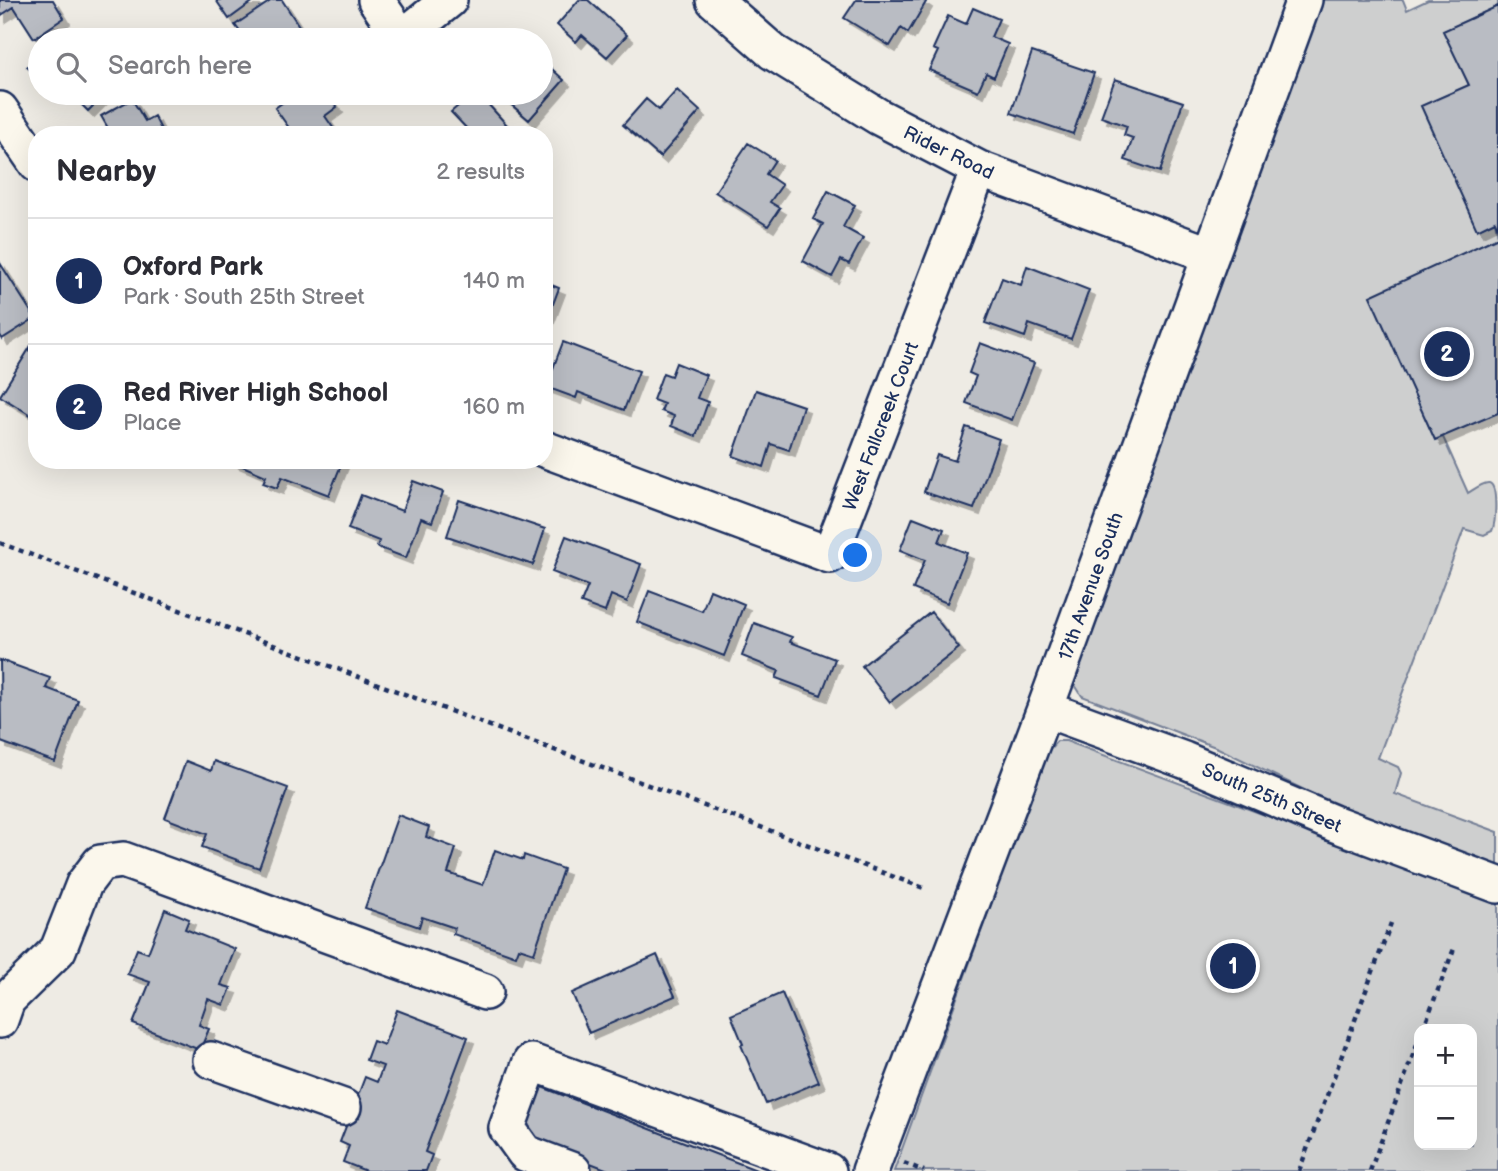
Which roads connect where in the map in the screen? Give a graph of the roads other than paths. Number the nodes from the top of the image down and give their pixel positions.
1 (376, 0) edge
2 (449, 0) edge
3 (714, 0) edge
4 (1304, 0) edge
5 (395, 28) edge
6 (414, 28) edge
7 (0, 110) edge
8 (28, 151) edge
9 (979, 169) junction
10 (1211, 255) junction
11 (553, 452) edge
12 (1045, 709) junction
13 (1498, 886) edge
14 (485, 992) dead end
15 (2, 1001) edge
16 (211, 1059) dead end
17 (343, 1107) dead end
18 (521, 1162) edge
19 (573, 1171) edge
20 (828, 1171) edge
21 (870, 1171) edge

1 - 5 street
2 - 6 street
3 - 9 street, Rider Road
4 - 10 street, 17th Avenue South
7 - 8 street
9 - 10 street, Rider Road
9 - 11 street, West Fallcreek Court
10 - 12 street, 17th Avenue South
12 - 13 street, South 25th Street
12 - 21 street, 17th Avenue South
14 - 15 street
16 - 17 street
18 - 19 street
18 - 20 street

